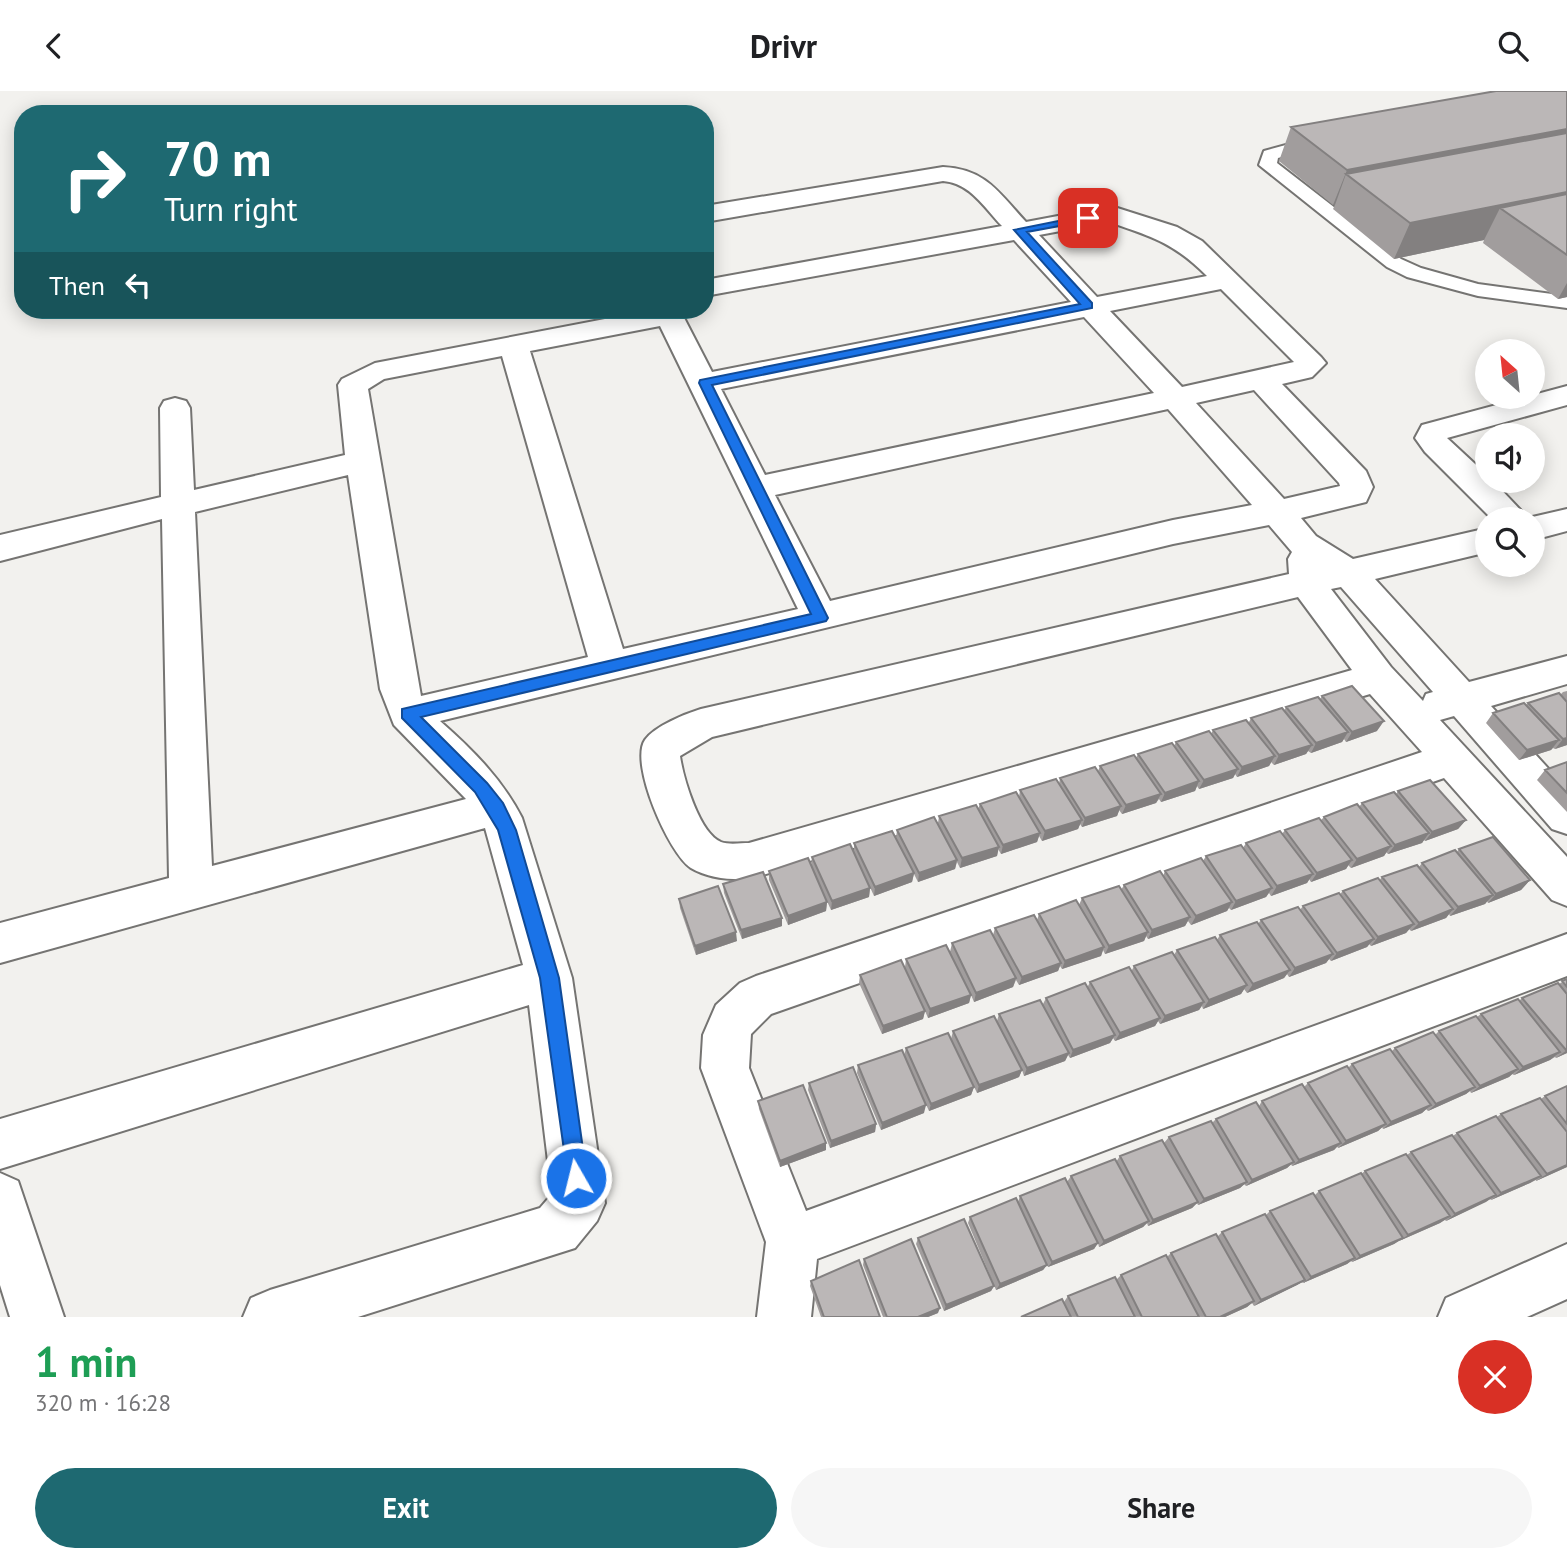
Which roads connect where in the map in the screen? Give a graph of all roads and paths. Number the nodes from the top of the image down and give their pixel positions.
1 (1340, 136) edge
2 (714, 213) edge
3 (1020, 230) junction
4 (1227, 279) junction
5 (714, 286) edge
6 (1567, 302) edge
7 (1088, 306) junction
8 (640, 319) edge
9 (671, 319) edge
10 (514, 346) junction
11 (1261, 380) junction
12 (705, 383) junction
13 (1567, 395) edge
14 (1175, 398) junction
15 (174, 408) dead end
16 (363, 461) junction
17 (757, 488) junction
18 (178, 505) junction
19 (1500, 507) edge
20 (1277, 512) junction
21 (1567, 520) edge
22 (1545, 526) edge
23 (1475, 543) edge
24 (1304, 544) junction
25 (0, 549) edge
26 (1350, 575) junction
27 (1307, 583) junction
28 (820, 618) junction
29 (610, 667) junction
30 (1567, 670) edge
31 (1378, 677) junction
32 (1460, 700) junction
33 (1410, 712) junction
34 (408, 714) junction
35 (1453, 758) junction
36 (496, 808) junction
37 (1567, 817) edge
38 (1567, 887) edge
39 (191, 891) junction
40 (0, 943) edge
41 (1567, 955) edge
42 (549, 978) junction
43 (0, 1144) edge
44 (0, 1199) edge
45 (792, 1242) junction
46 (1567, 1271) edge
47 (21, 1296) edge
48 (270, 1317) edge
49 (784, 1317) edge
50 (1465, 1317) edge

1 - 6 lane
2 - 3 street
3 - 4 street
3 - 5 street
3 - 7 street
4 - 7 street
4 - 11 street
7 - 12 street
7 - 14 street
8 - 10 street
9 - 12 street
10 - 16 street
10 - 29 street
11 - 14 street
11 - 20 street
12 - 17 street
13 - 19 street
14 - 17 street
14 - 20 street
15 - 18 street
16 - 18 street
16 - 34 street
17 - 28 street
18 - 25 street
18 - 39 street
20 - 24 street
20 - 28 street
21 - 22 street
23 - 26 street
24 - 26 street
24 - 27 street
26 - 27 street
26 - 32 street
27 - 31 street
27 - 31 street
28 - 29 street
29 - 34 street
30 - 32 street
31 - 33 street
32 - 33 street
32 - 37 street
33 - 35 street
34 - 36 street
35 - 38 street
35 - 45 street
36 - 39 street
36 - 42 street
39 - 40 street
41 - 45 street
42 - 43 street
42 - 48 street
44 - 47 street
45 - 49 street
46 - 50 street

